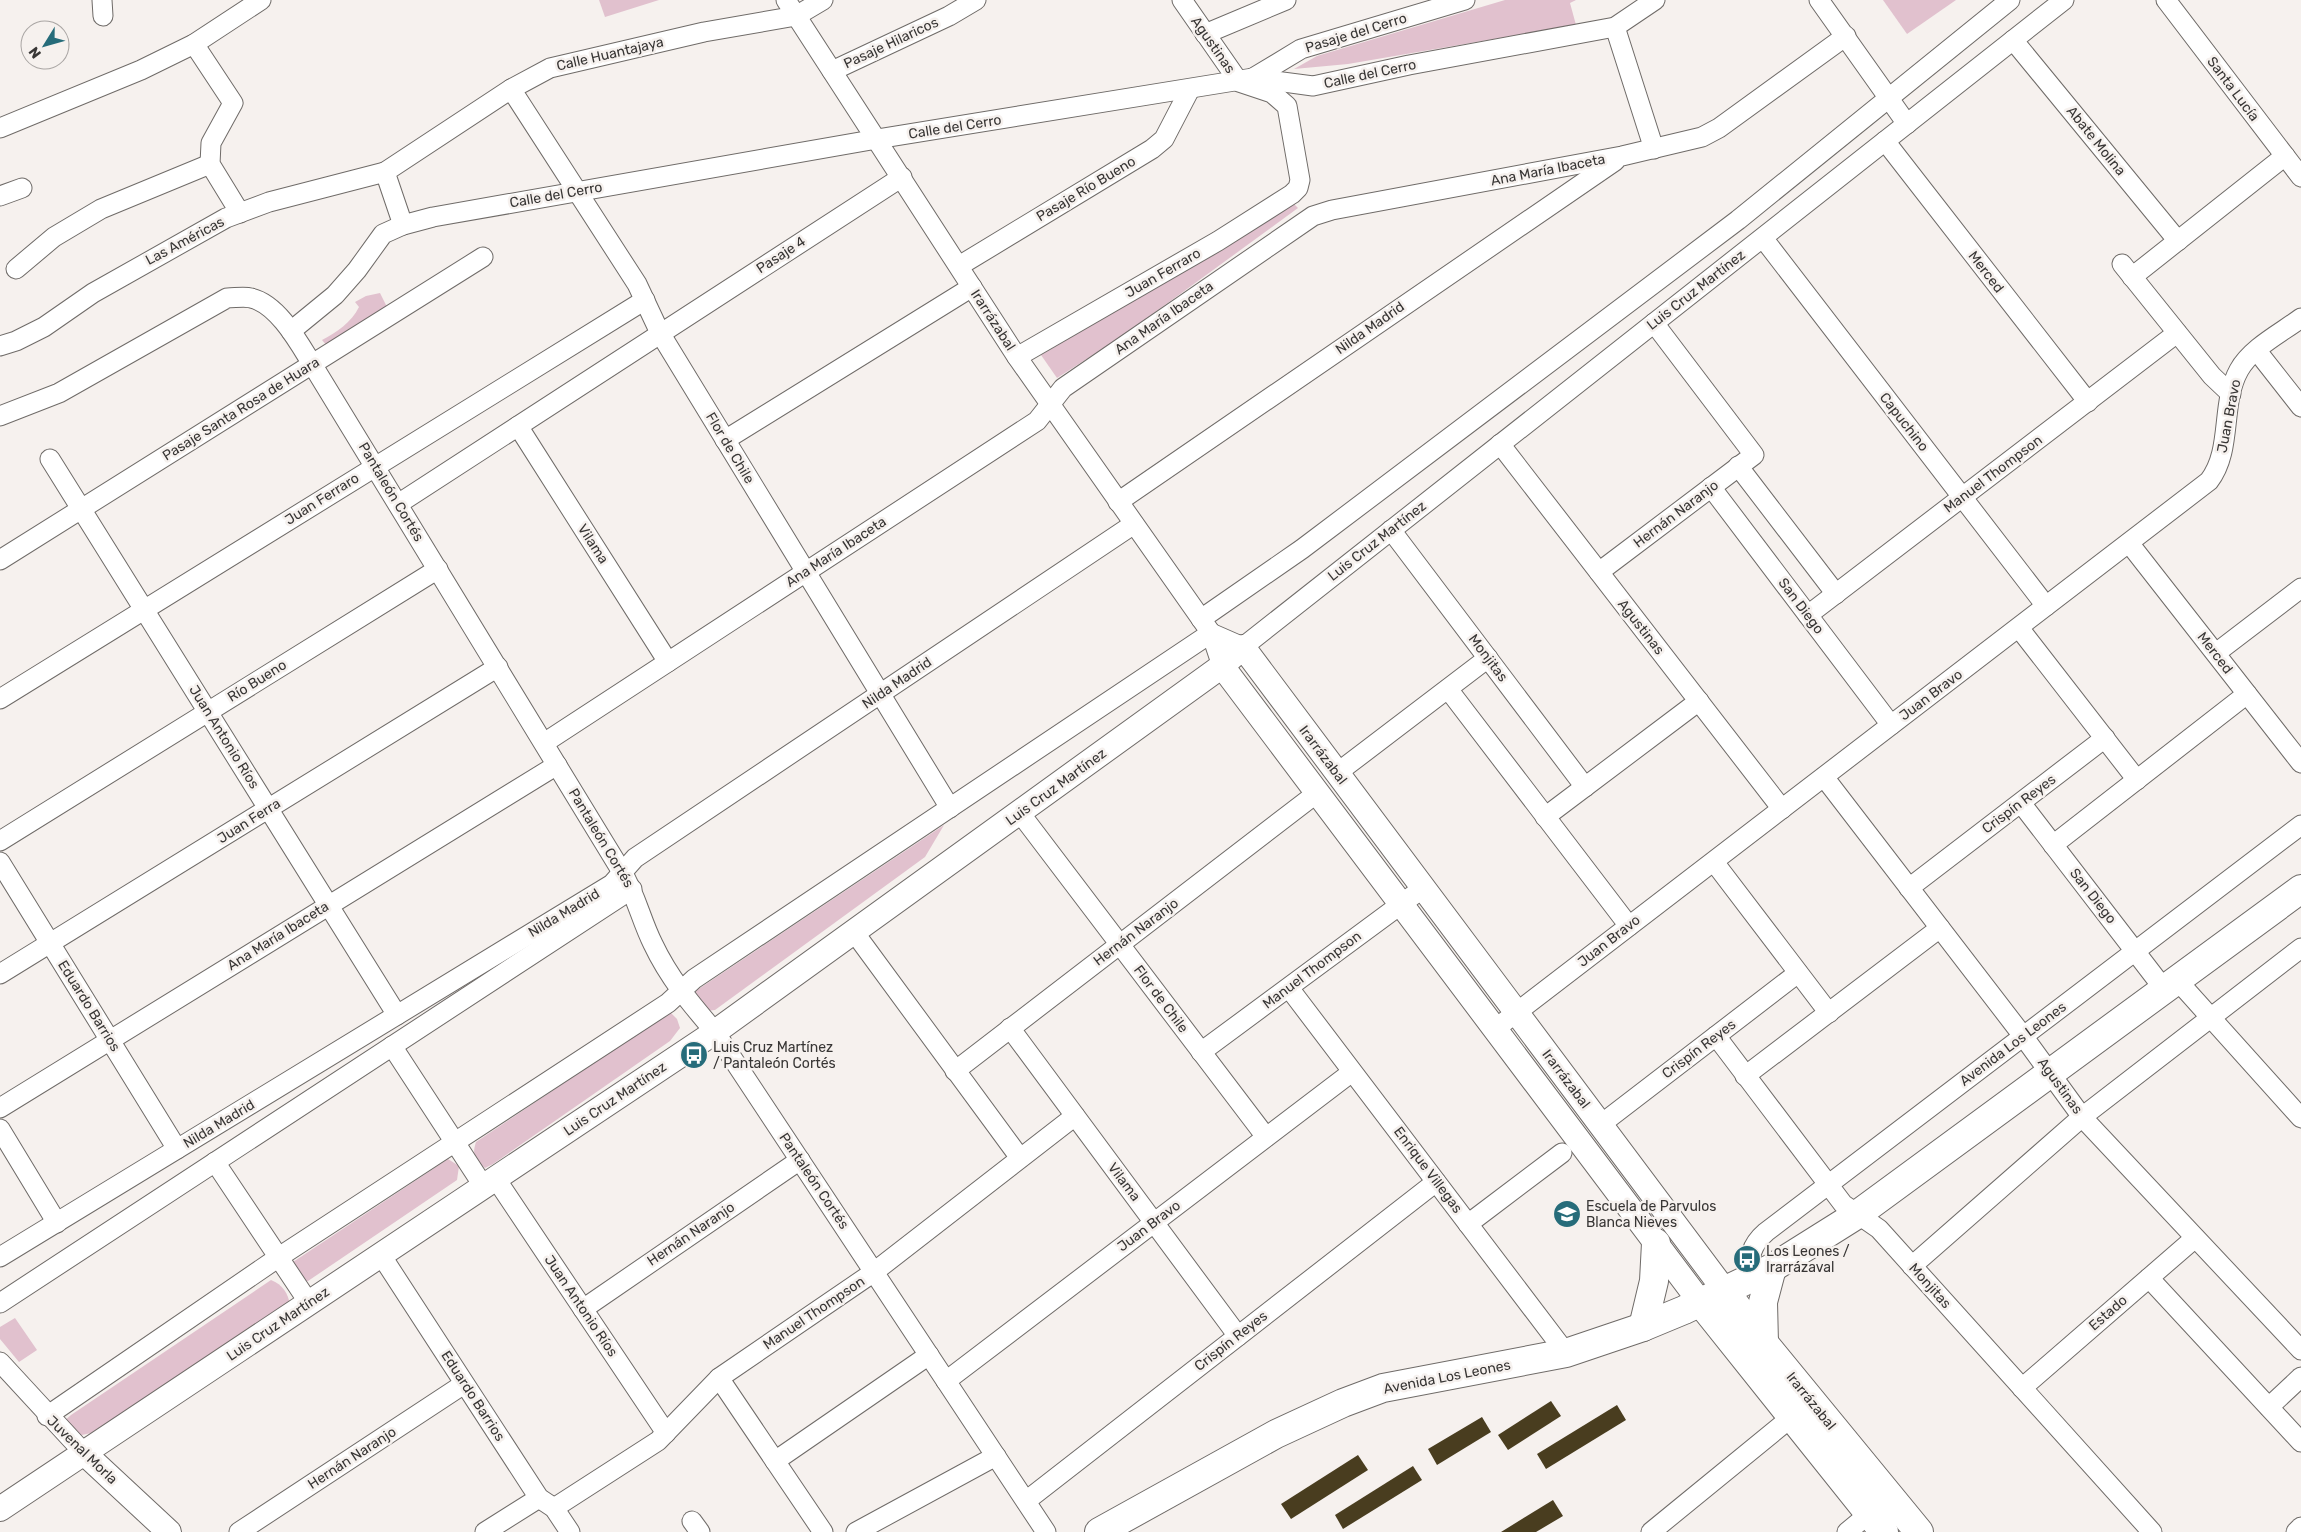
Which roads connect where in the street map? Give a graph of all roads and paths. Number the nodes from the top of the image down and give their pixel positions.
1 (260, 0) edge
2 (786, 0) edge
3 (823, 0) edge
4 (976, 0) edge
5 (1182, 0) edge
6 (1286, 0) edge
7 (1466, 0) edge
8 (1654, 0) edge
9 (1819, 0) edge
10 (2010, 0) edge
11 (2064, 0) edge
12 (2166, 0) edge
13 (796, 16) junction
14 (1615, 27) junction
15 (1205, 34) junction
16 (1846, 36) junction
17 (2013, 40) junction
18 (194, 44) junction
19 (832, 71) junction
20 (1246, 80) junction
21 (511, 89) junction
22 (1190, 89) junction
23 (1888, 97) junction
24 (1907, 124) junction
25 (0, 128) edge
26 (877, 139) junction
27 (1885, 141) junction
28 (1654, 149) junction
29 (1622, 156) junction
30 (2285, 156) junction
31 (210, 164) junction
32 (385, 172) junction
33 (902, 177) junction
34 (2301, 177) edge
35 (1300, 180) joint
36 (22, 188) dead end
37 (578, 192) junction
38 (0, 196) edge
39 (240, 213) junction
40 (403, 225) junction
41 (1762, 238) junction
42 (2178, 241) junction
43 (483, 258) dead end
44 (959, 266) junction
45 (16, 269) dead end
46 (972, 287) junction
47 (645, 300) junction
48 (2301, 318) edge
49 (1654, 323) junction
50 (291, 331) junction
51 (660, 333) junction
52 (2177, 334) junction
53 (0, 346) edge
54 (2257, 351) junction
55 (1017, 357) junction
56 (312, 364) junction
57 (2231, 394) junction
58 (2088, 402) junction
59 (1050, 404) junction
60 (2301, 407) edge
61 (0, 416) edge
62 (518, 426) junction
63 (725, 440) junction
64 (1500, 444) junction
65 (50, 459) dead end
66 (375, 466) junction
67 (1738, 466) junction
68 (1711, 487) junction
69 (1962, 497) junction
70 (1118, 502) junction
71 (398, 504) junction
72 (81, 509) junction
73 (1134, 524) junction
74 (1391, 530) junction
75 (2129, 543) junction
76 (0, 560) edge
77 (438, 569) junction
78 (806, 572) junction
79 (1599, 572) junction
80 (2301, 588) edge
81 (1836, 594) junction
82 (2046, 606) junction
83 (144, 610) junction
84 (1808, 615) junction
85 (1206, 626) junction
86 (2018, 628) junction
87 (1243, 647) junction
88 (2216, 653) junction
89 (1488, 658) junction
90 (668, 662) junction
91 (1222, 666) junction
92 (498, 668) junction
93 (1448, 689) junction
94 (880, 694) junction
95 (2247, 694) junction
96 (0, 699) edge
97 (1699, 701) junction
98 (208, 711) junction
99 (1891, 725) junction
100 (2105, 738) junction
101 (544, 743) junction
102 (2301, 763) edge
103 (557, 765) junction
104 (1338, 774) junction
105 (1824, 777) junction
106 (2137, 780) junction
107 (1585, 787) junction
108 (1317, 792) junction
109 (2021, 803) junction
110 (950, 808) junction
111 (268, 809) junction
112 (1782, 809) junction
113 (1020, 813) junction
114 (1546, 817) junction
115 (2301, 825) edge
116 (0, 841) edge
117 (2053, 845) junction
118 (0, 862) edge
119 (1714, 862) junction
120 (622, 872) junction
121 (1423, 888) junction
122 (1909, 888) junction
123 (632, 889) junction
124 (2301, 889) edge
125 (1401, 904) junction
126 (328, 905) junction
127 (1629, 926) junction
128 (1940, 928) junction
129 (854, 932) junction
130 (50, 944) junction
131 (1120, 944) junction
132 (2301, 948) edge
133 (2135, 951) junction
134 (1798, 973) junction
135 (0, 974) edge
136 (2171, 985) junction
137 (1289, 988) junction
138 (680, 992) junction
139 (1516, 1013) junction
140 (1829, 1013) junction
141 (397, 1015) junction
142 (2210, 1017) junction
143 (1010, 1028) junction
144 (1495, 1029) junction
145 (716, 1032) junction
146 (1716, 1036) junction
147 (2023, 1036) junction
148 (110, 1040) junction
149 (392, 1046) junction
150 (1201, 1052) junction
151 (955, 1071) junction
152 (1352, 1072) junction
153 (2051, 1074) junction
154 (1746, 1076) junction
155 (0, 1108) edge
156 (1074, 1116) junction
157 (2082, 1116) junction
158 (2301, 1118) edge
159 (1600, 1125) junction
160 (0, 1129) edge
161 (1266, 1137) junction
162 (454, 1143) junction
163 (177, 1149) junction
164 (1562, 1153) dead end
165 (1020, 1158) junction
166 (800, 1160) junction
167 (215, 1162) junction
168 (1436, 1182) junction
169 (490, 1183) junction
170 (1828, 1185) junction
171 (1858, 1214) junction
172 (57, 1223) junction
173 (1154, 1223) junction
174 (1468, 1224) junction
175 (2194, 1238) junction
176 (1656, 1243) junction
177 (381, 1255) junction
178 (0, 1257) edge
179 (279, 1257) junction
180 (1912, 1266) junction
181 (874, 1272) junction
182 (1763, 1272) junction
183 (2149, 1278) junction
184 (1713, 1297) junction
185 (0, 1303) edge
186 (309, 1303) junction
187 (583, 1309) junction
188 (1642, 1327) junction
189 (1238, 1336) junction
190 (1764, 1343) junction
191 (2301, 1350) edge
192 (1566, 1353) junction
193 (929, 1355) junction
194 (0, 1362) edge
195 (719, 1378) junction
196 (2301, 1378) edge
197 (946, 1380) junction
198 (464, 1384) junction
199 (2022, 1388) junction
200 (2269, 1407) junction
201 (47, 1416) junction
202 (1793, 1416) junction
203 (666, 1433) junction
204 (2301, 1442) edge
205 (84, 1453) junction
206 (996, 1456) junction
207 (775, 1461) junction
208 (1026, 1501) junction
209 (546, 1503) junction
210 (0, 1509) edge
211 (1877, 1523) edge
212 (2301, 1527) edge
213 (169, 1532) edge
214 (239, 1532) edge
215 (486, 1532) edge
216 (570, 1532) edge
217 (823, 1532) edge
218 (856, 1532) edge
219 (1046, 1532) edge
220 (1099, 1532) edge
221 (1651, 1532) edge
222 (1847, 1532) edge
223 (1919, 1532) edge
224 (2152, 1532) edge
225 (2296, 1532) edge

1 - 18 street
2 - 13 street, Irarrázabal
3 - 13 street, Calle Huantajaya
4 - 19 street, Pasaje Hilaricos
5 - 15 street, Agustinas
6 - 15 street
7 - 20 street, Pasaje del Cerro
8 - 14 street, Calle del Cerro
9 - 16 street
10 - 23 street
11 - 17 street, Luis Cruz Martínez
12 - 30 street, Santa Lucía
13 - 19 street, Irarrázabal
13 - 21 street, Calle Huantajaya
14 - 20 street, Calle del Cerro
14 - 28 street
15 - 20 street, Agustinas
16 - 23 street
16 - 28 street, Ana María Ibaceta
17 - 24 street, Luis Cruz Martínez
17 - 42 street, Abate Molina
18 - 25 street
18 - 31 street
19 - 26 street, Irarrázabal
20 - 22 street, Calle del Cerro
20 - 35 street, Agustinas
21 - 32 street, Calle Huantajaya
21 - 37 street, Flor de Chile
22 - 26 street, Calle del Cerro
22 - 44 street, Pasaje Río Bueno
23 - 24 street
23 - 85 street
24 - 27 street, Luis Cruz Martínez
26 - 33 street, Irarrázabal
26 - 37 street, Calle del Cerro
27 - 41 street, Luis Cruz Martínez
27 - 58 street, Merced
28 - 29 street, Ana María Ibaceta
29 - 59 street, Ana María Ibaceta
29 - 70 street, Nilda Madrid
30 - 34 street, Santa Lucía
30 - 42 street
31 - 39 street
31 - 45 street
32 - 39 street, Las Américas
32 - 40 street
33 - 44 street, Irarrázabal
33 - 51 street, Pasaje 4
35 - 55 street, Juan Ferraro
36 - 38 street
37 - 40 street, Calle del Cerro
37 - 47 street, Flor de Chile
39 - 53 street, Las Américas
40 - 50 street, Calle del Cerro
41 - 49 street, Luis Cruz Martínez
41 - 69 street, Capuchino
42 - 52 street
43 - 56 street, Pasaje Santa Rosa de Huara
44 - 46 street, Irarrázabal
46 - 55 street, Irarrázabal
46 - 63 street
47 - 51 street, Flor de Chile
47 - 66 street, Juan Ferraro
48 - 54 street, Juan Bravo
49 - 64 street, Luis Cruz Martínez
49 - 67 street, Hernán Naranjo
50 - 56 street, Pantaleón Cortés
50 - 61 street, Pantaleón Cortés
51 - 62 street
51 - 63 street, Flor de Chile
52 - 57 street
52 - 58 street, Manuel Thompson
54 - 57 street, Juan Bravo
54 - 60 street
55 - 59 street, Irarrázabal
56 - 66 street, Pantaleón Cortés
56 - 72 street, Pasaje Santa Rosa de Huara
57 - 75 street, Juan Bravo
58 - 69 street, Manuel Thompson
59 - 70 street, Irarrázabal
59 - 78 street, Ana María Ibaceta
62 - 71 street
62 - 90 street, Vilama
63 - 78 street, Flor de Chile
64 - 74 street, Luis Cruz Martínez
64 - 79 street, Agustinas
65 - 72 street, Juan Antonio Ríos
66 - 71 street, Pantaleón Cortés
66 - 83 street, Juan Ferraro
67 - 68 street, Hernán Naranjo
67 - 81 street
68 - 79 street, Hernán Naranjo
68 - 84 street, San Diego
69 - 81 street, Manuel Thompson
69 - 82 street, Capuchino
70 - 73 street, Irarrázabal
71 - 77 street, Pantaleón Cortés
72 - 76 street, Pasaje Santa Rosa de Huara
72 - 83 street, Juan Antonio Ríos
73 - 85 street, Irarrázabal
73 - 94 street, Nilda Madrid
74 - 87 street, Luis Cruz Martínez
74 - 89 street, Monjitas
75 - 82 street, Juan Bravo
75 - 88 street, Merced
77 - 92 street, Pantaleón Cortés
77 - 98 street, Río Bueno
78 - 90 street, Ana María Ibaceta
78 - 94 street, Flor de Chile
79 - 97 street, Agustinas
80 - 88 street
81 - 84 street, Manuel Thompson
82 - 86 street, Juan Bravo
83 - 96 street, Juan Ferraro
83 - 98 street, Juan Antonio Ríos
84 - 99 street, San Diego
85 - 87 street, Irarrázabal
85 - 91 street, Irarrázabal
85 - 110 street
86 - 99 street, Juan Bravo
86 - 100 street
87 - 91 street, Luis Cruz Martínez
87 - 104 street, Irarrázabal
88 - 95 street, Merced
89 - 93 street
89 - 107 street, Monjitas
90 - 101 street, Ana María Ibaceta
91 - 108 street, Irarrázabal
91 - 113 street, Luis Cruz Martínez
92 - 101 street, Pantaleón Cortés
92 - 111 street, Juan Ferra
93 - 104 street
93 - 114 street
94 - 110 street, Flor de Chile
94 - 120 street, Nilda Madrid
95 - 102 street, Merced
95 - 106 street
97 - 107 street
97 - 112 street, Agustinas
98 - 111 street, Juan Antonio Ríos
98 - 116 street, Río Bueno
99 - 105 street, Juan Bravo
100 - 106 street
100 - 109 street, Crispín Reyes
101 - 103 street, Pantaleón Cortés
103 - 120 street, Pantaleón Cortés
103 - 126 street, Ana María Ibaceta
104 - 121 street, Irarrázabal
105 - 112 street, Juan Bravo
105 - 122 street, Agustinas
106 - 117 street
107 - 114 street
108 - 125 street, Irarrázabal
108 - 131 street, Hernán Naranjo
109 - 117 street, San Diego
109 - 122 street, Crispín Reyes
110 - 138 street
111 - 126 street, Juan Antonio Ríos
111 - 130 street, Juan Ferra
112 - 119 street, Juan Bravo
113 - 129 street, Luis Cruz Martínez
113 - 131 street, Flor de Chile
114 - 127 street
115 - 133 street, Avenida Los Leones
117 - 133 street, San Diego
118 - 130 street, Eduardo Barrios
119 - 127 street, Juan Bravo
119 - 134 street
120 - 123 street, Pantaleón Cortés
120 - 141 street, Nilda Madrid
121 - 125 street, Manuel Thompson
121 - 139 street, Irarrázabal
122 - 128 street, Agustinas
123 - 138 street, Pantaleón Cortés
123 - 149 street, Nilda Madrid
124 - 136 main road, Avenida Los Leones
125 - 137 street, Manuel Thompson
125 - 144 street, Irarrázabal
126 - 141 street, Juan Antonio Ríos
126 - 148 street, Ana María Ibaceta
127 - 139 street, Juan Bravo
128 - 140 street
128 - 147 street, Agustinas
129 - 145 street, Luis Cruz Martínez
129 - 151 street
130 - 135 street, Juan Ferra
130 - 148 street, Eduardo Barrios
131 - 143 street, Hernán Naranjo
131 - 150 street, Flor de Chile
132 - 142 street
133 - 136 street, San Diego
133 - 147 street, Avenida Los Leones
134 - 140 street
134 - 146 street, Crispín Reyes
136 - 142 street, San Diego
136 - 153 main road, Avenida Los Leones
137 - 150 street, Manuel Thompson
137 - 152 street, Enrique Villegas
138 - 145 street, Pantaleón Cortés
138 - 162 street
139 - 144 street, Juan Bravo
139 - 159 street, Irarrázabal
140 - 154 street
141 - 163 street, Nilda Madrid
142 - 157 street
142 - 158 street, San Diego
143 - 151 street, Hernán Naranjo
143 - 156 street, Vilama
144 - 176 street, Irarrázabal
145 - 166 street, Pantaleón Cortés
145 - 169 street, Luis Cruz Martínez
146 - 154 street, Monjitas
146 - 159 street, Crispín Reyes
147 - 153 street, Agustinas
147 - 170 street, Avenida Los Leones
148 - 155 street, Ana María Ibaceta
148 - 163 street, Eduardo Barrios
149 - 162 street, Juan Antonio Ríos
149 - 167 street, Nilda Madrid
150 - 161 street, Flor de Chile
151 - 165 street
152 - 161 street, Juan Bravo
152 - 168 street, Enrique Villegas
153 - 157 street, Agustinas
153 - 171 main road, Avenida Los Leones
154 - 170 street, Monjitas
156 - 165 street, Manuel Thompson
156 - 173 street, Vilama
157 - 175 street, Agustinas
157 - 180 street
159 - 184 street, Irarrázabal
160 - 172 street
161 - 173 street, Juan Bravo
162 - 169 street, Juan Antonio Ríos
162 - 179 street
163 - 172 street, Nilda Madrid
164 - 174 street
165 - 181 street, Manuel Thompson
166 - 181 street, Pantaleón Cortés
166 - 187 street, Hernán Naranjo
167 - 179 street
167 - 185 street, Nilda Madrid
168 - 174 street, Enrique Villegas
168 - 189 street, Crispín Reyes
169 - 177 street, Luis Cruz Martínez
169 - 187 street, Juan Antonio Ríos
170 - 171 street, Monjitas
170 - 182 street, Avenida Los Leones
171 - 180 street, Monjitas
171 - 182 main road, Avenida Los Leones
172 - 178 street, Nilda Madrid
173 - 189 street, Vilama
173 - 197 street, Juan Bravo
174 - 192 street, Enrique Villegas
175 - 183 street, Estado
175 - 191 street, Agustinas
176 - 184 street, Irarrázabal
176 - 188 main road
177 - 186 street, Luis Cruz Martínez
177 - 198 street, Eduardo Barrios
179 - 186 street
179 - 201 street
180 - 199 street, Monjitas
181 - 193 street, Pantaleón Cortés
181 - 195 street, Manuel Thompson
182 - 184 main road, Avenida Los Leones
182 - 190 main road
183 - 199 street, Estado
183 - 200 street
184 - 188 main road, Avenida Los Leones
184 - 190 main road, Irarrázabal
184 - 202 main road, Irarrázabal
186 - 205 street, Luis Cruz Martínez
187 - 203 street, Juan Antonio Ríos
188 - 192 main road, Avenida Los Leones
189 - 208 street, Crispín Reyes
190 - 223 main road, Irarrázabal
192 - 220 main road, Avenida Los Leones
193 - 197 street, Pantaleón Cortés
193 - 207 street
194 - 201 street, Juvenal Morla
195 - 203 street, Manuel Thompson
195 - 207 street
196 - 200 street
197 - 206 street, Pantaleón Cortés
198 - 209 street, Eduardo Barrios
198 - 214 street, Hernán Naranjo
199 - 224 street, Monjitas
200 - 204 street
201 - 205 street, Juvenal Morla
202 - 211 main road, Irarrázabal
202 - 221 street
203 - 209 street, Manuel Thompson
205 - 210 street, Luis Cruz Martínez
205 - 213 street, Juvenal Morla
206 - 208 street, Pantaleón Cortés
206 - 218 street
207 - 217 street
208 - 219 street, Pantaleón Cortés
209 - 215 street, Manuel Thompson
209 - 216 street, Eduardo Barrios
211 - 222 street
212 - 225 street

